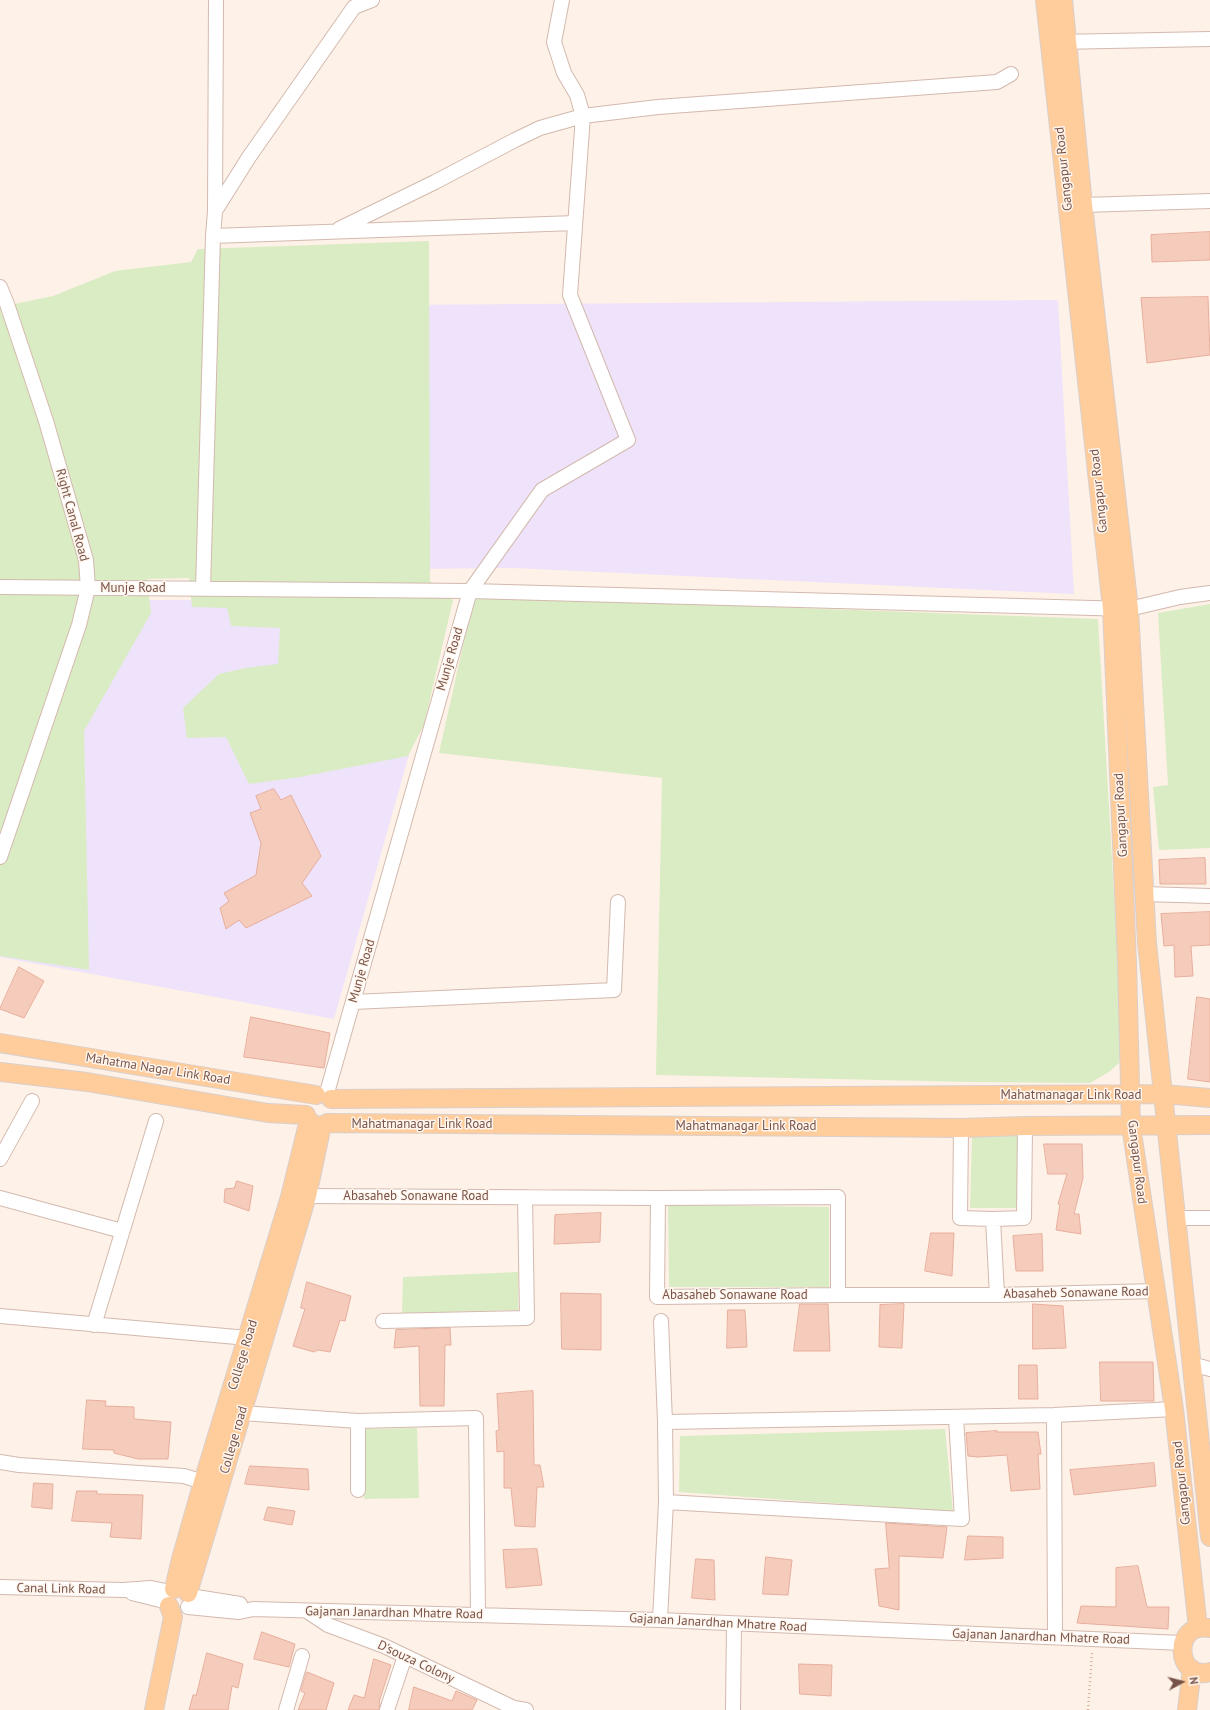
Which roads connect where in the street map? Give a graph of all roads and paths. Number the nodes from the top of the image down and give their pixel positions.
1 (216, 0) edge
2 (372, 0) edge
3 (562, 0) edge
4 (1045, 0) edge
5 (1063, 0) edge
6 (1210, 39) edge
7 (1058, 42) junction
8 (1011, 74) dead end
9 (583, 116) junction
10 (1210, 201) edge
11 (1083, 205) junction
12 (215, 211) junction
13 (575, 223) junction
14 (334, 232) junction
15 (213, 236) junction
16 (0, 287) edge
17 (0, 587) edge
18 (88, 588) junction
19 (203, 589) junction
20 (470, 591) junction
21 (1210, 593) edge
22 (1120, 609) junction
23 (0, 858) edge
24 (1144, 894) junction
25 (1210, 896) edge
26 (618, 902) dead end
27 (353, 1002) junction
28 (0, 1044) edge
29 (0, 1072) edge
30 (1131, 1094) junction
31 (1163, 1094) junction
32 (324, 1096) junction
33 (1210, 1098) edge
34 (32, 1101) dead end
35 (316, 1121) junction
36 (156, 1122) dead end
37 (1210, 1125) edge
38 (1025, 1126) junction
39 (1131, 1126) junction
40 (1165, 1126) junction
41 (962, 1128) junction
42 (0, 1159) edge
43 (307, 1196) junction
44 (525, 1197) junction
45 (0, 1198) edge
46 (658, 1198) junction
47 (1175, 1218) junction
48 (1210, 1218) edge
49 (993, 1219) junction
50 (122, 1231) junction
51 (1156, 1292) junction
52 (838, 1295) junction
53 (997, 1295) junction
54 (0, 1316) edge
55 (383, 1321) dead end
56 (661, 1321) dead end
57 (94, 1325) junction
58 (248, 1338) junction
59 (1191, 1364) junction
60 (1210, 1369) edge
61 (1174, 1409) junction
62 (242, 1413) junction
63 (1054, 1415) junction
64 (956, 1417) junction
65 (358, 1421) junction
66 (665, 1422) junction
67 (1206, 1458) edge
68 (0, 1462) edge
69 (203, 1482) junction
70 (358, 1490) dead end
71 (666, 1502) junction
72 (1210, 1537) edge
73 (0, 1587) edge
74 (179, 1599) junction
75 (307, 1611) junction
76 (478, 1615) junction
77 (660, 1620) junction
78 (734, 1624) junction
79 (1204, 1628) edge
80 (1055, 1637) junction
81 (1092, 1639) junction
82 (1182, 1643) junction
83 (302, 1656) dead end
84 (405, 1656) junction
85 (1192, 1669) junction
86 (1210, 1672) edge
87 (154, 1710) edge
88 (164, 1710) edge
89 (286, 1710) edge
90 (387, 1710) edge
91 (526, 1710) edge
92 (733, 1710) edge
93 (1088, 1710) edge
94 (1187, 1710) edge

1 - 12 street
2 - 12 street
3 - 9 street
4 - 7 main road, Gangapur Road
5 - 7 main road, Gangapur Road
6 - 7 street
7 - 11 main road, Gangapur Road
7 - 22 main road, Gangapur Road
8 - 9 street
9 - 13 street
9 - 14 street
10 - 11 street
11 - 22 main road, Gangapur Road
12 - 15 street
13 - 14 street
13 - 20 street
14 - 15 street
15 - 19 street
16 - 18 street, Right Canal Road
17 - 18 street, Munje Road
18 - 19 street, Munje Road
18 - 23 street, Right Canal Road
19 - 20 street, Munje Road
20 - 22 street
20 - 27 street, Munje Road
21 - 22 street
22 - 24 main road, Gangapur Road
22 - 30 main road, Gangapur Road
24 - 25 street
24 - 31 main road, Gangapur Road
26 - 27 street
27 - 32 street, Munje Road
28 - 32 main road, Mahatma Nagar Link Road
29 - 35 main road, Mahatma Nagar Link Road
30 - 31 main road, Mahatmanagar Link Road
30 - 32 main road, Mahatmanagar Link Road
30 - 39 main road, Gangapur Road
31 - 33 main road, Mahatmanagar Link Road
31 - 40 main road, Gangapur Road
32 - 35 main road
32 - 35 main road
34 - 42 street
35 - 41 main road, Mahatmanagar Link Road
35 - 43 main road, College road
35 - 58 main road, College Road
36 - 50 street
37 - 40 main road, Mahatmanagar Link Road
38 - 39 main road, Mahatmanagar Link Road
38 - 41 main road, Mahatmanagar Link Road
38 - 49 street
39 - 40 main road, Mahatmanagar Link Road
39 - 51 main road, Gangapur Road
40 - 47 main road, Gangapur Road
41 - 49 street
43 - 44 street, Abasaheb Sonawane Road
43 - 62 main road, College road
44 - 46 street, Abasaheb Sonawane Road
44 - 55 street
45 - 50 street
46 - 52 street, Abasaheb Sonawane Road
46 - 52 street, Abasaheb Sonawane Road
47 - 48 street
47 - 59 main road, Gangapur Road
49 - 53 street, Abasaheb Sonawane Road
50 - 57 street
51 - 53 street, Abasaheb Sonawane Road
51 - 61 main road, Gangapur Road
52 - 53 street, Abasaheb Sonawane Road
54 - 57 street
56 - 66 street
57 - 58 street
58 - 69 main road, College Road
59 - 60 street
59 - 67 main road, Gangapur Road
61 - 63 street
61 - 79 main road, Gangapur Road
62 - 65 street
62 - 74 main road, College road
63 - 64 street
63 - 80 street
64 - 66 street
64 - 71 street
65 - 70 street
65 - 76 street
66 - 71 street
67 - 72 main road, Gangapur Road
68 - 69 street
69 - 74 main road, College Road
71 - 77 street
73 - 74 street, Canal Link Road
74 - 75 street, Gajanan Janardhan Mhatre Road
74 - 87 main road, College Road
74 - 88 main road, College road
75 - 76 street, Gajanan Janardhan Mhatre Road
75 - 84 street, D'souza Colony
76 - 77 street, Gajanan Janardhan Mhatre Road
77 - 78 street, Gajanan Janardhan Mhatre Road
78 - 80 street, Gajanan Janardhan Mhatre Road
78 - 92 street
79 - 82 main road
80 - 81 street, Gajanan Janardhan Mhatre Road
81 - 82 street, Gajanan Janardhan Mhatre Road
81 - 93 path
82 - 85 main road
83 - 89 street
84 - 90 street
84 - 91 street, D'souza Colony
85 - 86 main road
85 - 94 main road

